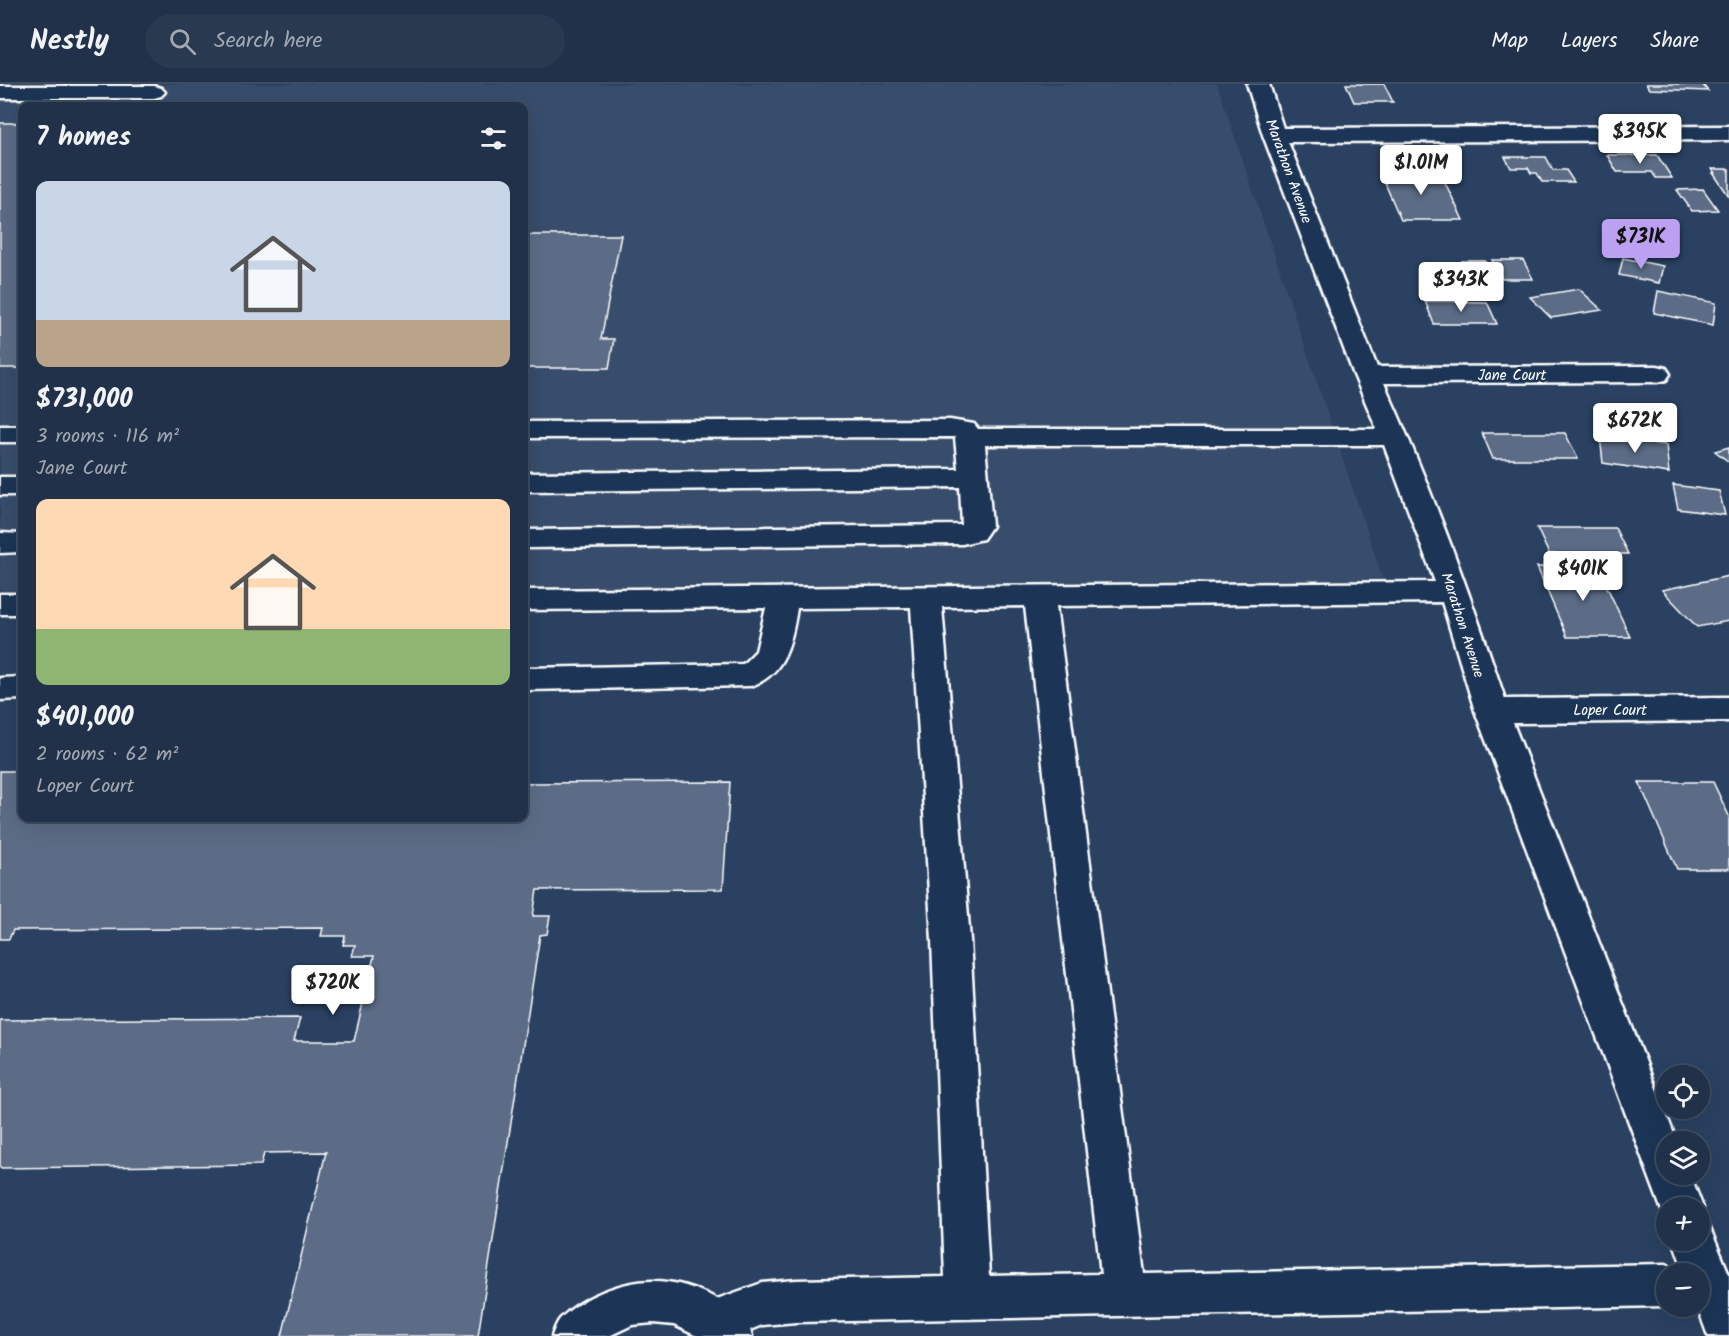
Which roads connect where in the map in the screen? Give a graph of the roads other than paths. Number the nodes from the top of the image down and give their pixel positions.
1 (1258, 84) edge
2 (0, 92) edge
3 (154, 92) dead end
4 (1729, 133) edge
5 (1274, 135) junction
6 (1657, 374) dead end
7 (1367, 375) junction
8 (528, 430) edge
9 (0, 434) edge
10 (18, 434) edge
11 (970, 437) junction
12 (1395, 437) junction
13 (974, 478) junction
14 (528, 482) edge
15 (0, 486) edge
16 (18, 486) edge
17 (528, 538) edge
18 (0, 543) edge
19 (18, 543) edge
20 (1454, 592) junction
21 (1039, 595) junction
22 (926, 596) junction
23 (783, 597) junction
24 (528, 600) edge
25 (0, 604) edge
26 (18, 604) edge
27 (528, 679) edge
28 (18, 688) edge
29 (0, 689) edge
30 (1729, 710) edge
31 (1492, 711) junction
32 (1656, 1141) edge
33 (1699, 1251) edge
34 (1713, 1284) edge
35 (1656, 1285) edge
36 (1125, 1294) junction
37 (968, 1297) junction
38 (723, 1328) edge
39 (1729, 1332) edge
40 (574, 1336) edge

1 - 5 street, Marathon Avenue
2 - 3 street
4 - 5 street
5 - 7 street, Marathon Avenue
6 - 7 street, Jane Court
7 - 12 street, Marathon Avenue
8 - 11 street
9 - 10 street
11 - 12 street
11 - 13 street
12 - 20 street, Marathon Avenue
13 - 14 street
13 - 17 street
15 - 16 street
18 - 19 street
20 - 21 street
20 - 31 street, Marathon Avenue
21 - 22 street
21 - 36 street
22 - 23 street
22 - 37 street
23 - 24 street
23 - 27 street
25 - 26 street
28 - 29 street
30 - 31 street, Loper Court
31 - 32 street, Marathon Avenue
33 - 34 street
34 - 39 street
35 - 36 street
36 - 37 street
37 - 38 street
38 - 40 street

